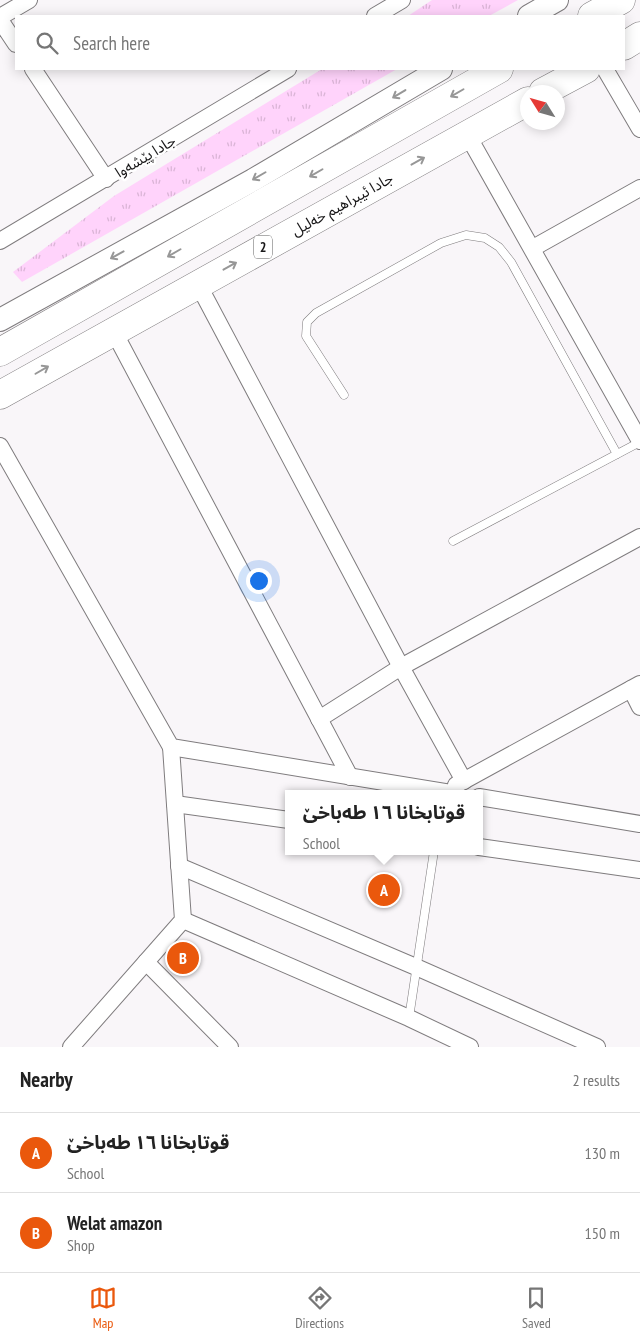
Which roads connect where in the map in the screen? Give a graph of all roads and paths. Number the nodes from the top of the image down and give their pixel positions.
1 (29, 0) edge
2 (402, 0) edge
3 (557, 0) edge
4 (620, 0) edge
5 (377, 15) edge
6 (531, 15) edge
7 (594, 15) edge
8 (0, 18) edge
9 (640, 36) edge
10 (15, 42) edge
11 (625, 45) edge
12 (34, 70) edge
13 (286, 70) edge
14 (438, 70) edge
15 (497, 70) edge
16 (584, 70) edge
17 (606, 70) edge
18 (556, 85) edge
19 (520, 105) edge
20 (640, 129) edge
21 (467, 134) junction
22 (106, 179) junction
23 (640, 188) edge
24 (0, 241) edge
25 (533, 248) junction
26 (198, 284) junction
27 (0, 320) edge
28 (50, 324) junction
29 (113, 330) junction
30 (0, 342) edge
31 (0, 352) edge
32 (0, 395) edge
33 (344, 395) dead end
34 (640, 441) edge
35 (0, 446) edge
36 (616, 454) junction
37 (640, 537) edge
38 (453, 541) dead end
39 (401, 667) junction
40 (636, 687) edge
41 (640, 707) edge
42 (318, 719) junction
43 (171, 747) junction
44 (350, 777) junction
45 (452, 790) edge
46 (483, 798) edge
47 (174, 804) junction
48 (285, 819) edge
49 (640, 824) edge
50 (483, 848) edge
51 (433, 855) edge
52 (179, 866) junction
53 (640, 870) edge
54 (183, 920) junction
55 (146, 962) junction
56 (416, 967) junction
57 (409, 1018) junction
58 (71, 1047) edge
59 (230, 1047) edge
60 (470, 1047) edge
61 (597, 1047) edge

1 - 8 street
2 - 5 street
3 - 6 main road
4 - 7 highway
8 - 10 street
9 - 11 highway
12 - 22 street
13 - 22 street, جادا پێشەوا
14 -> 27 main road
15 -> 28 highway
16 - 18 highway
17 - 20 street
19 - 21 highway, جادا ئیبراهیم خەلیل / 2
21 - 25 street
26 -> 21 highway, جادا ئیبراهیم خەلیل / 2
22 - 24 street, جادا پێشەوا
23 - 25 street
25 - 34 street
26 - 29 highway, جادا ئیبراهیم خەلیل / 2
26 - 39 street
28 - 30 highway
28 - 31 highway
32 -> 29 highway, جادا ئیبراهیم خەلیل / 2
29 - 42 street
33 - 36 lane
34 - 36 lane
35 - 43 street
36 - 38 lane
37 - 39 street
39 - 42 street
39 - 45 street
40 - 41 street
40 - 45 street
42 - 44 street
43 - 44 street
43 - 47 street
44 - 45 street
46 - 49 street
47 - 48 street
47 - 52 street
50 - 53 street
51 - 56 lane
52 - 54 street
52 - 56 street
54 - 55 street
54 - 57 street
55 - 58 street
55 - 59 street
56 - 57 lane
56 - 61 street
57 - 60 street

